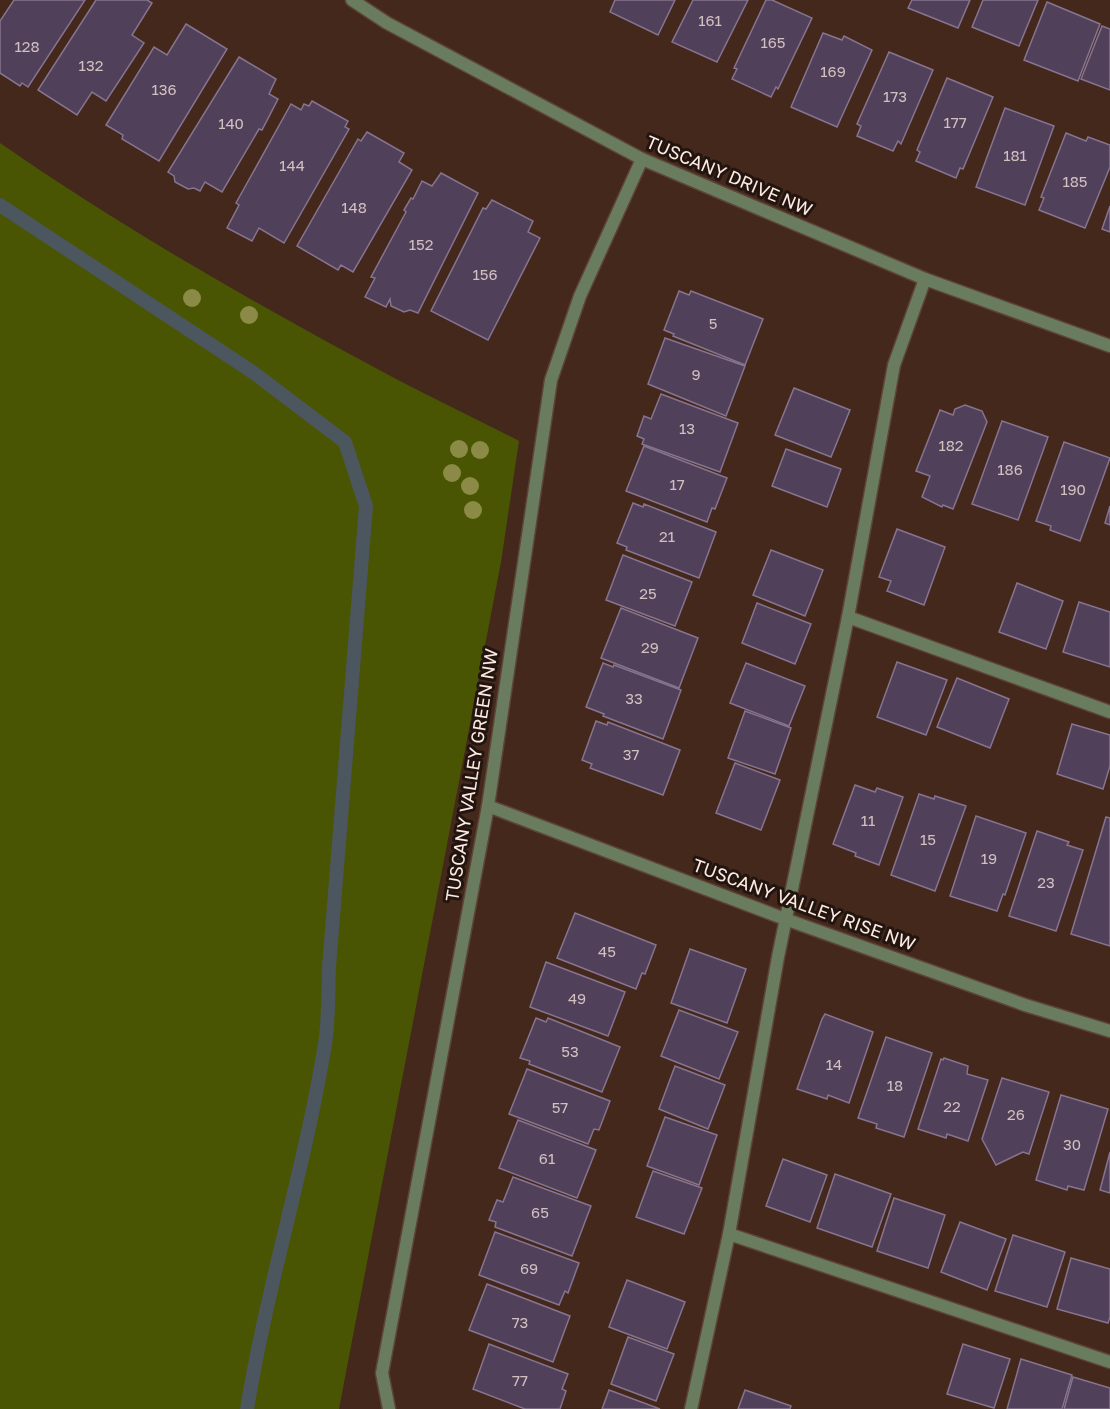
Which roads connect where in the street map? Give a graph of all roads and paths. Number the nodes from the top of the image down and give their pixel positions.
1 (352, 0) edge
2 (642, 159) junction
3 (925, 279) junction
4 (1110, 346) edge
5 (848, 617) junction
6 (1110, 712) edge
7 (488, 806) junction
8 (785, 919) junction
9 (1110, 1031) edge
10 (729, 1234) junction
11 (1110, 1362) edge
12 (389, 1409) edge
13 (691, 1409) edge

1 - 2 street, TUSCANY DRIVE NW
2 - 3 street, TUSCANY DRIVE NW
2 - 7 street, TUSCANY VALLEY GREEN NW
3 - 4 street, TUSCANY DRIVE NW
3 - 5 street
5 - 6 street
5 - 8 street
7 - 8 street, TUSCANY VALLEY RISE NW
7 - 12 street, TUSCANY VALLEY GREEN NW
8 - 9 street, TUSCANY VALLEY RISE NW
8 - 10 street
10 - 11 street
10 - 13 street

